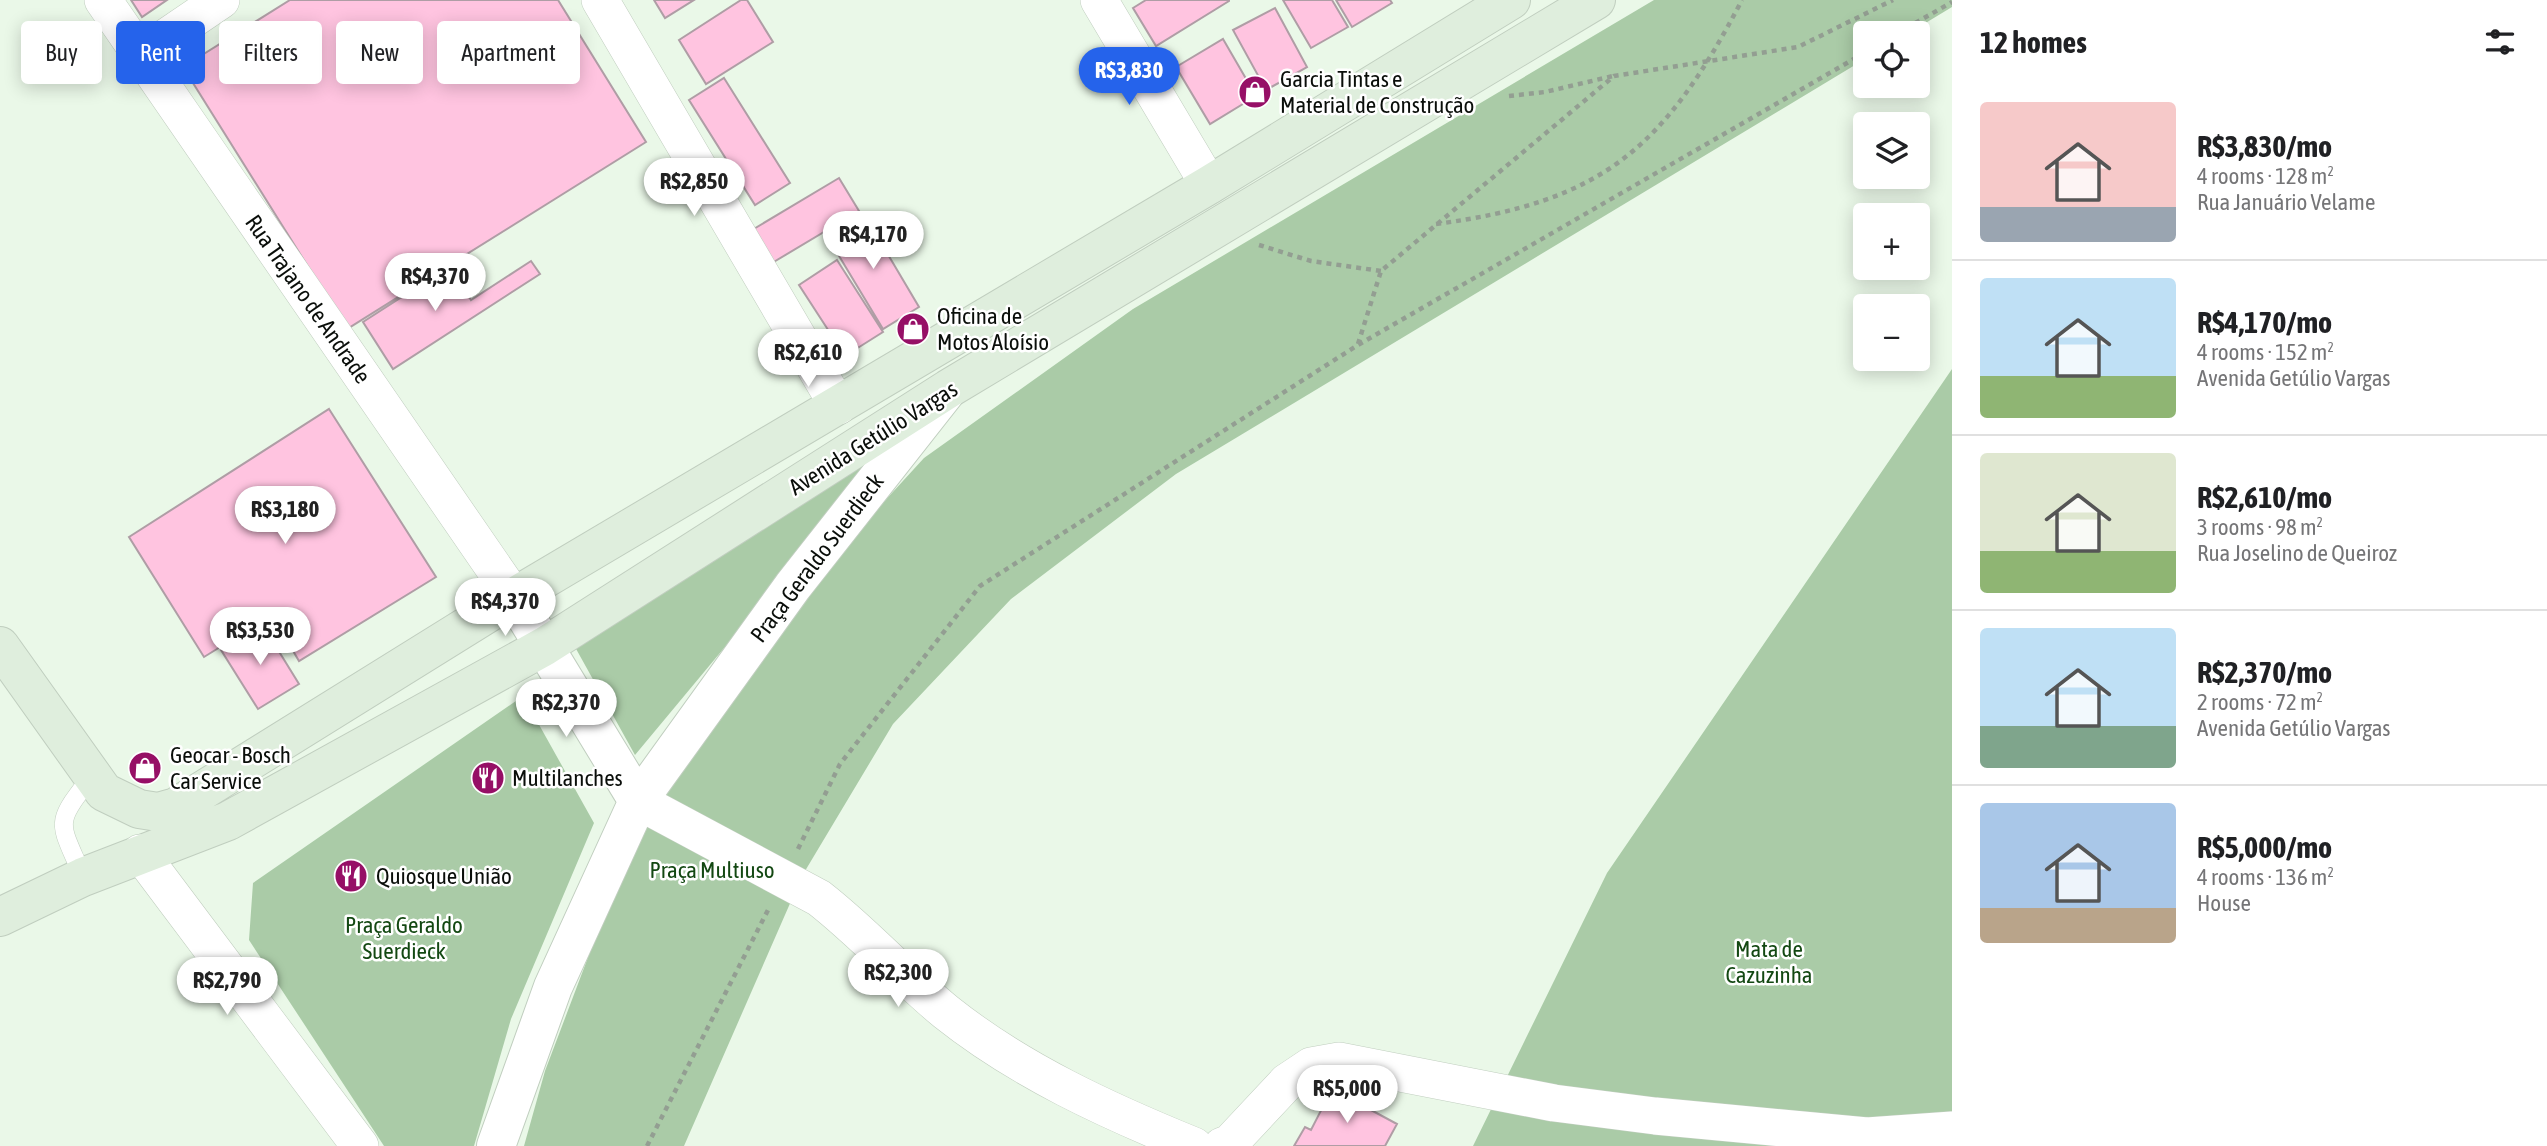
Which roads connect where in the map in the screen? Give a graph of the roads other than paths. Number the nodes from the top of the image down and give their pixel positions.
1 (103, 0) edge
2 (221, 0) edge
3 (600, 0) edge
4 (1099, 0) edge
5 (1511, 0) edge
6 (1596, 0) edge
7 (117, 21) edge
8 (190, 21) edge
9 (160, 84) edge
10 (1209, 185) junction
11 (948, 389) junction
12 (838, 406) junction
13 (514, 597) junction
14 (0, 646) edge
15 (545, 646) junction
16 (98, 784) junction
17 (638, 801) junction
18 (140, 853) junction
19 (83, 877) junction
20 (0, 917) edge
21 (1952, 1130) edge
22 (360, 1146) edge
23 (496, 1146) edge
24 (1194, 1146) edge
25 (1222, 1146) edge

1 - 7 street, Rua Trajano de Andrade
2 - 8 street
3 - 12 street
4 - 10 street
5 - 10 main road, Avenida Getúlio Vargas
6 - 11 main road, Avenida Getúlio Vargas
9 - 13 street, Rua Trajano de Andrade
10 - 12 main road, Avenida Getúlio Vargas
11 - 15 main road, Avenida Getúlio Vargas
11 - 17 street, Praça Geraldo Suerdieck
12 - 13 main road, Avenida Getúlio Vargas
13 - 15 street
13 - 16 main road, Avenida Getúlio Vargas
14 - 16 main road
15 - 17 street
15 - 18 main road, Avenida Getúlio Vargas
16 - 19 lane
17 - 23 street, Praça Geraldo Suerdieck
17 - 24 street
18 - 19 main road, Avenida Getúlio Vargas
18 - 22 street
19 - 20 main road, Avenida Getúlio Vargas
21 - 25 street

